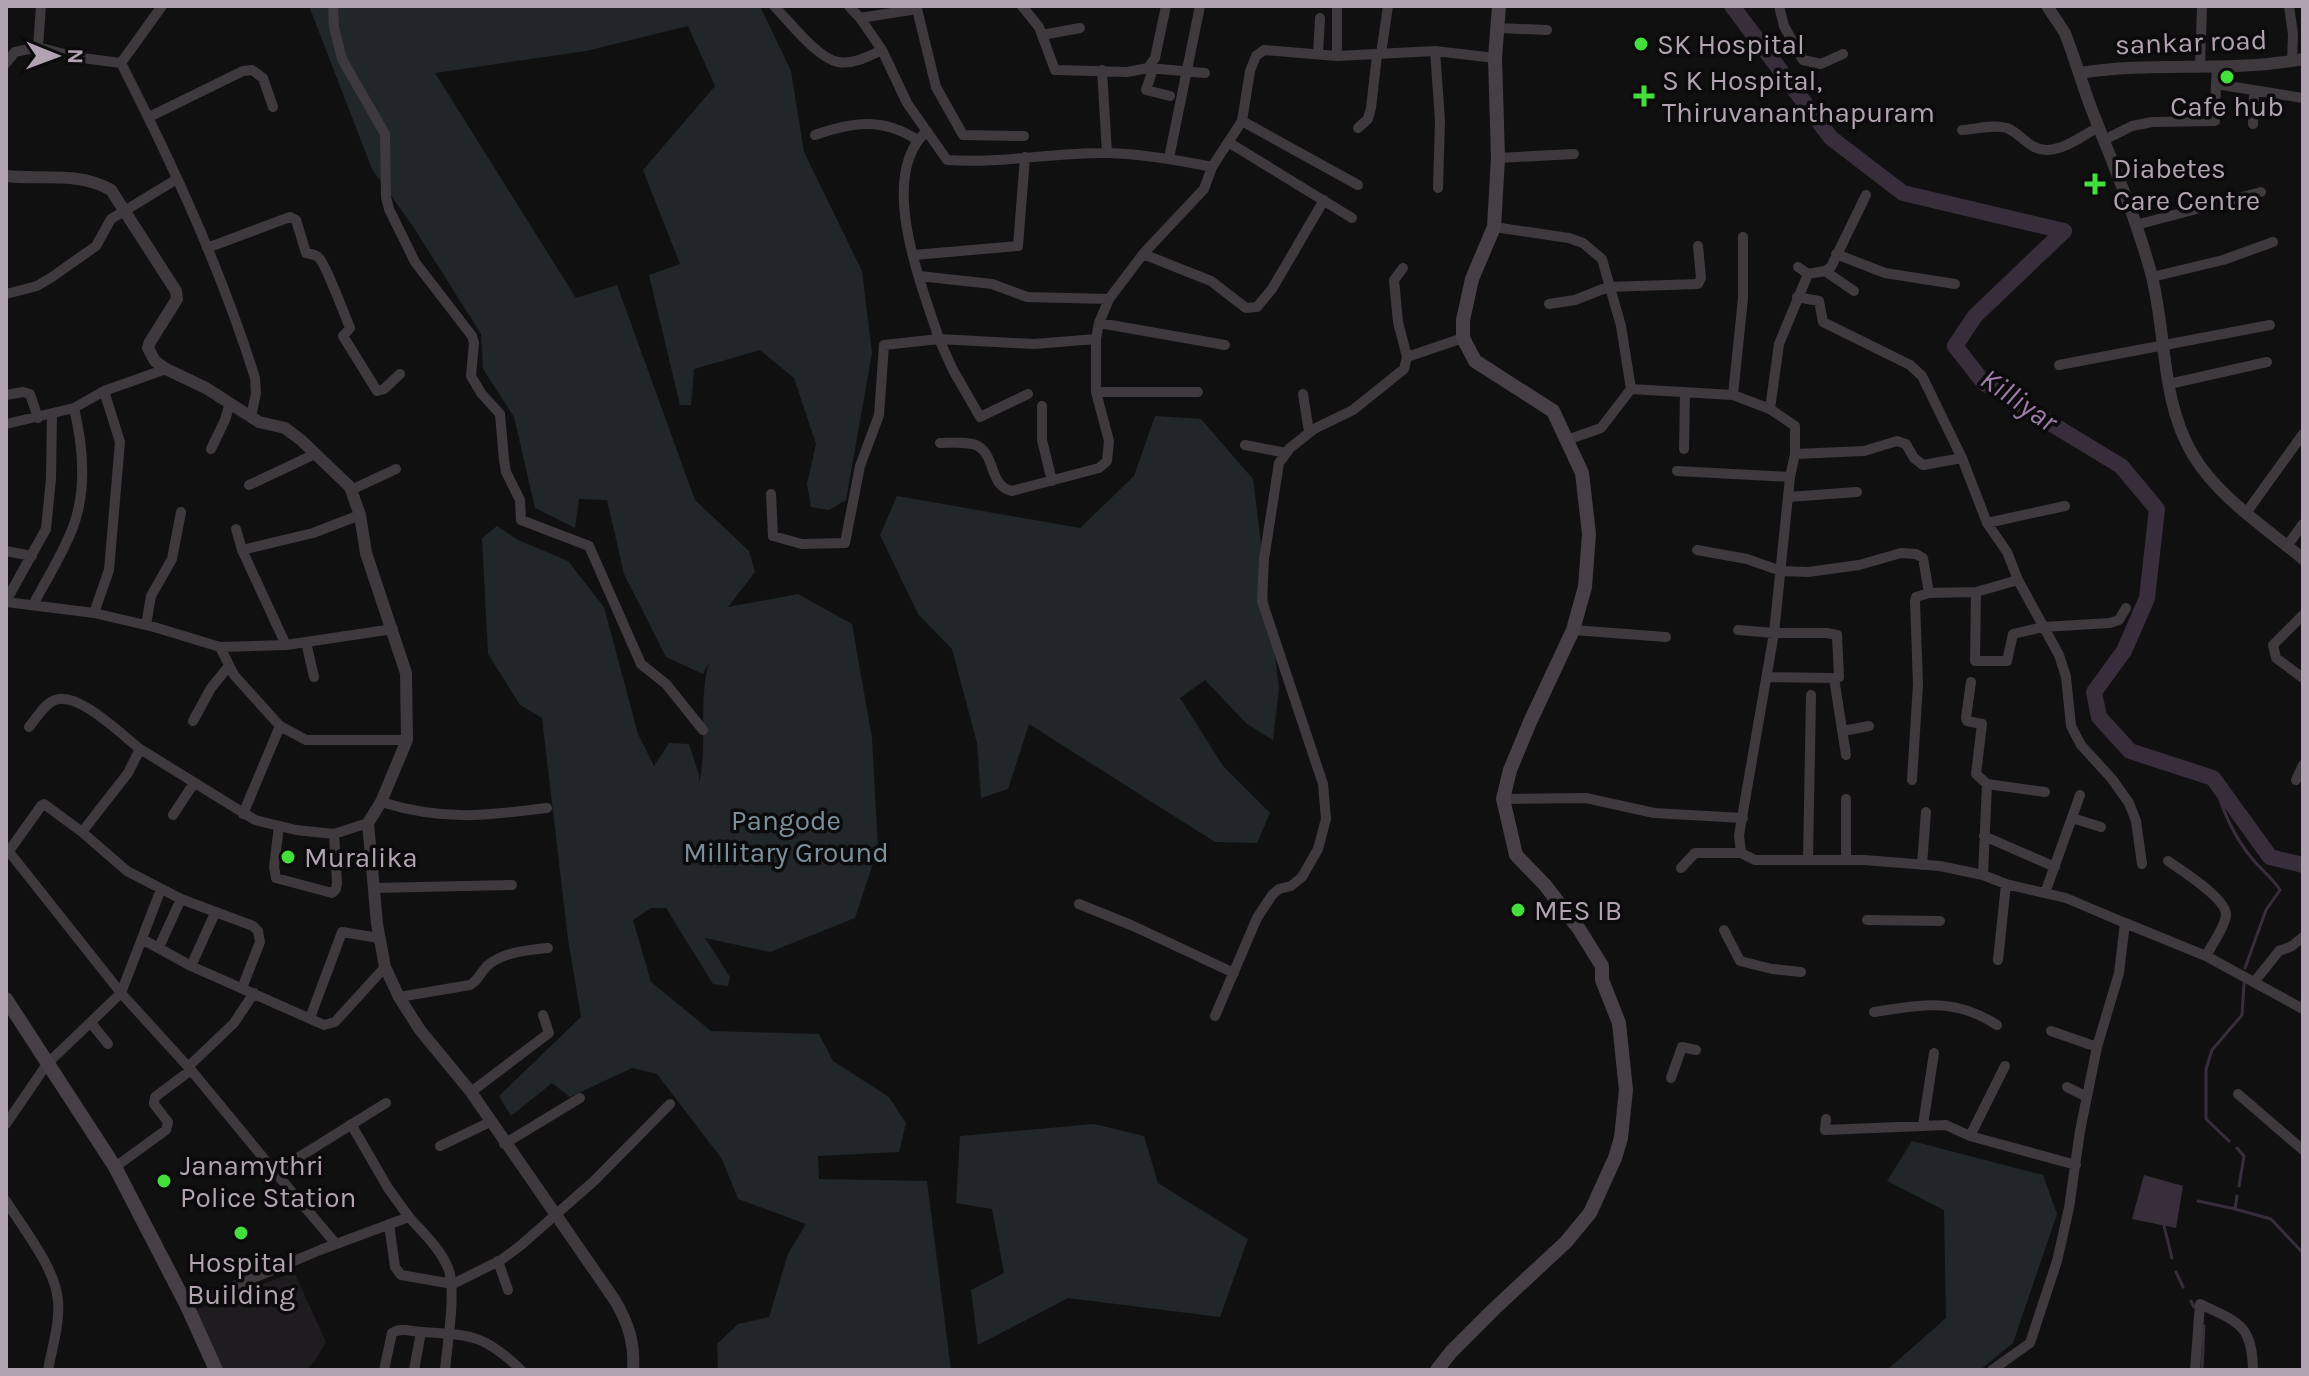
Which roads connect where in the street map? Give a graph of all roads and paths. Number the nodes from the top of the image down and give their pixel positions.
1 (41, 6) edge
2 (162, 6) edge
3 (333, 6) edge
4 (774, 6) edge
5 (849, 6) edge
6 (1166, 6) edge
7 (1200, 6) edge
8 (1337, 6) edge
9 (1388, 6) edge
10 (1499, 6) edge
11 (1779, 6) edge
12 (2047, 6) edge
13 (2202, 6) edge
14 (2289, 6) edge
15 (916, 7) edge
16 (1027, 8) edge
17 (860, 18) junction
18 (1320, 18) dead end
19 (1080, 28) dead end
20 (1498, 28) junction
21 (1547, 30) dead end
22 (1042, 35) junction
23 (38, 47) junction
24 (882, 50) junction
25 (1435, 51) junction
26 (1318, 54) junction
27 (1379, 54) junction
28 (1843, 54) dead end
29 (1337, 56) junction
30 (1495, 58) junction
31 (2298, 60) edge
32 (6, 63) edge
33 (121, 63) junction
34 (2200, 66) junction
35 (2217, 67) junction
36 (1150, 68) junction
37 (1102, 70) junction
38 (1186, 72) junction
39 (1205, 73) dead end
40 (2080, 73) junction
41 (2216, 84) junction
42 (2254, 91) junction
43 (1170, 96) dead end
44 (2303, 98) edge
45 (273, 107) dead end
46 (149, 117) junction
47 (1242, 121) junction
48 (2253, 124) dead end
49 (2099, 127) junction
50 (1358, 128) dead end
51 (1962, 130) dead end
52 (927, 131) junction
53 (815, 135) dead end
54 (1024, 136) dead end
55 (917, 140) junction
56 (2104, 140) junction
57 (1228, 142) junction
58 (1107, 153) junction
59 (1574, 154) dead end
60 (1025, 157) junction
61 (1169, 158) junction
62 (1498, 158) junction
63 (1212, 167) junction
64 (6, 176) edge
65 (177, 179) junction
66 (1358, 185) dead end
67 (1438, 188) dead end
68 (2261, 192) dead end
69 (1866, 195) dead end
70 (1324, 200) junction
71 (124, 211) junction
72 (1352, 218) dead end
73 (2136, 225) junction
74 (1494, 227) junction
75 (1743, 237) dead end
76 (2273, 242) dead end
77 (1698, 246) dead end
78 (207, 248) junction
79 (1143, 254) junction
80 (1836, 254) junction
81 (914, 255) junction
82 (1798, 267) dead end
83 (1403, 268) dead end
84 (1825, 271) junction
85 (1808, 274) junction
86 (919, 276) junction
87 (2152, 277) junction
88 (1955, 284) dead end
89 (1608, 287) junction
90 (1854, 291) dead end
91 (6, 294) edge
92 (1797, 297) junction
93 (1109, 299) junction
94 (1549, 304) dead end
95 (1099, 323) junction
96 (2270, 325) dead end
97 (1463, 338) junction
98 (939, 339) junction
99 (1096, 339) junction
100 (1225, 345) dead end
101 (2162, 347) junction
102 (1407, 357) junction
103 (2267, 362) dead end
104 (2059, 365) dead end
105 (166, 369) junction
106 (400, 374) dead end
107 (2169, 384) junction
108 (1631, 389) junction
109 (104, 391) junction
110 (1096, 392) junction
111 (1198, 392) dead end
112 (1685, 393) junction
113 (1028, 394) dead end
114 (1303, 394) dead end
115 (6, 395) edge
116 (1733, 395) junction
117 (230, 403) junction
118 (1042, 406) dead end
119 (74, 408) junction
120 (1770, 409) junction
121 (52, 415) junction
122 (251, 417) junction
123 (38, 418) junction
124 (6, 424) edge
125 (1309, 432) junction
126 (2303, 434) edge
127 (1567, 440) junction
128 (940, 443) dead end
129 (1245, 445) dead end
130 (211, 449) dead end
131 (1684, 449) dead end
132 (1286, 453) junction
133 (315, 454) junction
134 (1795, 454) junction
135 (1962, 458) junction
136 (396, 469) dead end
137 (1677, 471) dead end
138 (1790, 477) junction
139 (1052, 481) junction
140 (249, 485) dead end
141 (351, 490) junction
142 (1857, 492) dead end
143 (771, 494) dead end
144 (1788, 497) junction
145 (2065, 506) dead end
146 (181, 512) dead end
147 (2246, 513) junction
148 (360, 515) junction
149 (1987, 523) junction
150 (2303, 524) edge
151 (236, 529) dead end
152 (2287, 546) junction
153 (242, 550) junction
154 (1697, 550) dead end
155 (6, 551) edge
156 (32, 556) junction
157 (2303, 559) edge
158 (1781, 571) junction
159 (2018, 580) junction
160 (1976, 592) junction
161 (1929, 593) junction
162 (6, 601) edge
163 (33, 605) junction
164 (2126, 608) dead end
165 (94, 613) junction
166 (2303, 615) edge
167 (146, 625) junction
168 (2043, 627) junction
169 (393, 629) junction
170 (1573, 630) junction
171 (1738, 630) dead end
172 (1774, 633) junction
173 (1666, 637) dead end
174 (306, 642) junction
175 (286, 645) junction
176 (220, 647) junction
177 (229, 666) junction
178 (314, 677) dead end
179 (1767, 677) junction
180 (1834, 678) junction
181 (2303, 678) edge
182 (1971, 682) dead end
183 (1811, 695) dead end
184 (193, 721) dead end
185 (280, 726) junction
186 (1869, 726) dead end
187 (29, 727) dead end
188 (703, 730) dead end
189 (1843, 731) junction
190 (407, 740) junction
191 (140, 749) junction
192 (1846, 755) dead end
193 (2303, 765) edge
194 (1912, 780) dead end
195 (2296, 780) dead end
196 (194, 783) junction
197 (1987, 784) junction
198 (2045, 792) dead end
199 (2080, 795) dead end
200 (1503, 799) junction
201 (1846, 799) dead end
202 (381, 802) junction
203 (547, 808) dead end
204 (1926, 812) dead end
205 (243, 814) junction
206 (173, 815) dead end
207 (1743, 818) junction
208 (2072, 818) junction
209 (368, 823) junction
210 (279, 826) junction
211 (2101, 827) dead end
212 (82, 832) junction
213 (334, 834) junction
214 (1984, 836) junction
215 (7, 850) edge
216 (1741, 853) junction
217 (1808, 860) junction
218 (1846, 860) junction
219 (2168, 861) dead end
220 (2142, 864) dead end
221 (1922, 865) junction
222 (2055, 867) junction
223 (1681, 868) dead end
224 (1983, 875) junction
225 (2006, 884) junction
226 (512, 885) dead end
227 (375, 888) junction
228 (161, 889) junction
229 (2045, 893) junction
230 (181, 899) junction
231 (1079, 904) dead end
232 (215, 913) junction
233 (1867, 920) dead end
234 (1940, 921) dead end
235 (2125, 923) junction
236 (1724, 930) dead end
237 (2303, 937) edge
238 (379, 938) junction
239 (142, 939) junction
240 (159, 947) junction
241 (548, 948) dead end
242 (2206, 956) junction
243 (1998, 960) dead end
244 (191, 966) junction
245 (385, 967) junction
246 (1801, 972) dead end
247 (1234, 973) junction
248 (2255, 981) junction
249 (242, 988) junction
250 (121, 993) junction
251 (254, 993) junction
252 (399, 997) junction
253 (6, 999) edge
254 (2298, 1005) edge
255 (1874, 1012) dead end
256 (543, 1015) dead end
257 (1215, 1016) dead end
258 (310, 1018) junction
259 (91, 1023) junction
260 (1997, 1025) dead end
261 (2051, 1031) dead end
262 (108, 1044) dead end
263 (2097, 1047) junction
264 (1696, 1050) dead end
265 (1934, 1053) dead end
266 (47, 1064) junction
267 (2005, 1066) dead end
268 (190, 1068) junction
269 (1671, 1078) dead end
270 (2067, 1087) dead end
271 (471, 1092) junction
272 (2238, 1094) dead end
273 (2087, 1097) junction
274 (580, 1098) dead end
275 (386, 1103) dead end
276 (670, 1104) dead end
277 (1826, 1119) dead end
278 (490, 1122) junction
279 (6, 1124) edge
280 (351, 1124) junction
281 (1923, 1125) junction
282 (1970, 1136) junction
283 (504, 1144) junction
284 (440, 1146) dead end
285 (2303, 1150) edge
286 (2076, 1165) junction
287 (115, 1167) junction
288 (275, 1172) junction
289 (6, 1201) edge
290 (556, 1216) junction
291 (409, 1217) junction
292 (389, 1224) junction
293 (336, 1244) junction
294 (498, 1261) junction
295 (453, 1284) junction
296 (508, 1290) dead end
297 (187, 1306) junction
298 (421, 1332) junction
299 (448, 1332) junction
300 (48, 1370) edge
301 (216, 1370) edge
302 (384, 1370) edge
303 (414, 1370) edge
304 (445, 1370) edge
305 (520, 1370) edge
306 (633, 1370) edge
307 (1437, 1370) edge
308 (1992, 1370) edge
309 (2195, 1370) edge
310 (2253, 1370) edge

1 - 23 street
2 - 33 street
3 - 188 street
4 - 24 street
5 - 17 street
6 - 36 street
7 - 38 street
8 - 29 street
9 - 27 street
10 - 20 main road
11 - 28 street
12 - 40 street
13 - 34 street
14 - 31 street
15 - 17 street
15 - 54 street
16 - 22 street
17 - 24 street
18 - 26 street
19 - 22 street
20 - 21 street
20 - 30 main road
22 - 37 street
23 - 32 street
23 - 33 street
24 - 52 street
25 - 27 street
25 - 30 street
25 - 67 street
26 - 29 street
26 - 47 street
27 - 29 street
27 - 50 street
30 - 62 main road
31 - 35 street, sankar road
33 - 46 street
34 - 35 street, sankar road
34 - 40 street, sankar road
35 - 41 street
36 - 37 street
36 - 38 street
36 - 43 street
37 - 58 street
38 - 39 street
38 - 61 street
40 - 49 street
41 - 42 street
41 - 56 street
42 - 44 street
42 - 48 street
45 - 46 street
46 - 65 street
47 - 57 street
47 - 66 street
49 - 51 street
49 - 56 street
52 - 55 street
52 - 60 street
53 - 55 street
55 - 81 street
56 - 73 street
57 - 63 street
57 - 70 street
58 - 60 street
58 - 61 street
59 - 62 street
60 - 81 street
61 - 63 street
62 - 74 main road
63 - 79 street
64 - 71 street
65 - 71 street
65 - 78 street
68 - 73 street
69 - 80 street
70 - 72 street
70 - 79 street
71 - 91 street
71 - 105 street
73 - 87 street
74 - 89 street
74 - 97 main road
75 - 116 street
76 - 87 street
77 - 89 street
78 - 106 street
78 - 122 street
79 - 93 street
80 - 84 street
80 - 88 street
81 - 86 street
82 - 85 street
83 - 102 street
84 - 85 street
84 - 90 street
85 - 92 street
86 - 93 street
86 - 98 street
87 - 101 street
89 - 94 street
89 - 108 street
92 - 120 street
92 - 135 street
93 - 95 street
95 - 99 street
95 - 100 street
96 - 101 street
97 - 102 street
97 - 127 main road
98 - 99 street
98 - 113 street
98 - 143 street
99 - 110 street
101 - 104 street
101 - 107 street
102 - 125 street
103 - 107 street
105 - 109 street
105 - 117 street
107 - 147 street
108 - 112 street
108 - 127 street
109 - 119 street
109 - 165 street
110 - 111 street
110 - 139 street
112 - 116 street
112 - 131 street
114 - 125 street
115 - 123 street
116 - 120 street
117 - 122 street
117 - 130 street
118 - 139 street
119 - 121 street
119 - 163 street
120 - 134 street
121 - 123 street
121 - 156 street
122 - 133 street
123 - 124 street
125 - 132 street
126 - 147 street
127 - 170 main road
128 - 139 street
129 - 132 street
132 - 247 street
133 - 140 street
133 - 141 street
134 - 135 street
134 - 138 street
135 - 149 street
136 - 141 street
137 - 138 street
138 - 144 street
141 - 148 street
142 - 144 street
144 - 158 street
145 - 149 street
146 - 167 street
147 - 152 street
148 - 153 street
148 - 169 street
149 - 159 street
150 - 152 street
151 - 153 street
152 - 157 street
153 - 175 street
154 - 158 street
155 - 156 street
156 - 162 street
158 - 161 street
158 - 172 street
159 - 160 street
159 - 168 street
160 - 161 street
160 - 168 street
161 - 194 street
162 - 163 street
163 - 165 street
164 - 168 street
165 - 167 street
166 - 181 street
167 - 176 street
168 - 220 street
169 - 174 street
169 - 190 street
170 - 173 street
170 - 200 main road
171 - 172 street
172 - 179 street
172 - 180 street
174 - 175 street
174 - 178 street
175 - 176 street
176 - 177 street
177 - 184 street
177 - 185 street
179 - 180 street
179 - 207 street
180 - 189 street
182 - 197 street
183 - 217 street
185 - 190 street
185 - 205 street
186 - 189 street
187 - 191 street
189 - 192 street
190 - 202 street
191 - 196 street
191 - 212 street
193 - 195 street
196 - 205 street
196 - 206 street
197 - 198 street
197 - 214 street
199 - 208 street
200 - 207 street
200 - 307 main road
201 - 218 street
202 - 203 street
202 - 209 street
204 - 221 street
205 - 210 street
207 - 216 street
208 - 211 street
208 - 222 street
209 - 213 street
209 - 227 street
210 - 213 street
210 - 213 street
212 - 215 street
212 - 228 street
214 - 222 street
214 - 224 street
215 - 250 street
216 - 217 street
216 - 223 street
217 - 218 street
218 - 221 street
219 - 242 street
221 - 224 street
222 - 229 street
224 - 225 street
225 - 229 street
225 - 243 street
226 - 227 street
227 - 238 street
228 - 230 street
228 - 239 street
229 - 235 street
230 - 232 street
230 - 240 street
231 - 247 street
232 - 244 street
232 - 249 street
233 - 234 street
235 - 242 street
235 - 263 street
236 - 246 street
237 - 248 street
238 - 245 street
238 - 258 street
239 - 240 street
239 - 250 street
240 - 244 street
241 - 252 street
242 - 248 street
244 - 249 street
245 - 252 street
245 - 258 street
247 - 257 street
248 - 254 street
249 - 251 street
250 - 259 street
250 - 268 street
251 - 258 street
251 - 268 street
252 - 271 street
253 - 266 main road
255 - 260 street
256 - 271 street
259 - 262 street
259 - 266 street
261 - 263 street
263 - 273 street
264 - 269 street
265 - 281 street
266 - 279 street
266 - 287 main road
267 - 282 street
268 - 287 street
268 - 288 street
270 - 273 street
271 - 278 street
272 - 285 street
273 - 286 street
274 - 283 street
275 - 280 street
276 - 290 street
277 - 281 street
278 - 283 street
278 - 284 street
280 - 288 street
280 - 291 street
281 - 282 street
282 - 286 street
283 - 290 street
286 - 308 street
287 - 297 main road
288 - 293 street
289 - 300 street
290 - 294 street
290 - 306 street
291 - 292 street
291 - 295 street
292 - 293 street
292 - 295 street
293 - 297 street
294 - 295 street
294 - 296 street
295 - 299 street
297 - 301 main road
298 - 299 street
298 - 302 street
298 - 303 street
299 - 304 street
299 - 305 street
309 - 310 street

